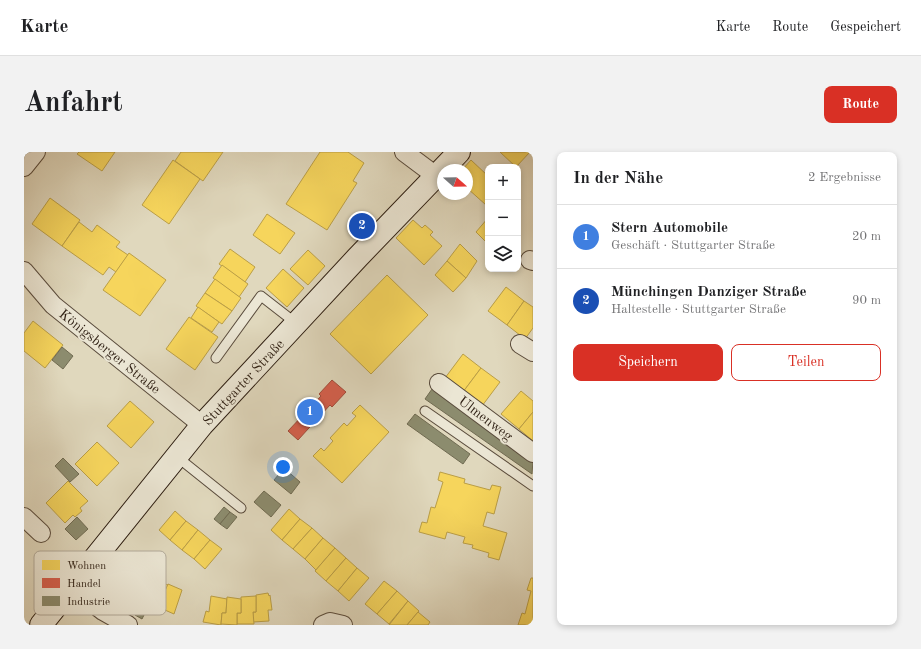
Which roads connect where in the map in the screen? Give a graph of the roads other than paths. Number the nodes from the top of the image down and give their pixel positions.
1 (36, 152) edge
2 (404, 152) edge
3 (459, 152) edge
4 (24, 167) edge
5 (436, 176) junction
6 (24, 271) edge
7 (297, 324) junction
8 (216, 358) dead end
9 (439, 383) dead end
10 (425, 411) dead end
11 (202, 425) junction
12 (533, 453) edge
13 (176, 456) junction
14 (533, 486) edge
15 (241, 508) dead end
16 (24, 517) edge
17 (41, 533) dead end
18 (101, 551) edge
19 (49, 615) edge
20 (110, 615) edge
21 (41, 625) edge
22 (128, 625) edge
23 (323, 625) edge
24 (343, 625) edge

1 - 4 street
2 - 5 street
3 - 5 street, Stuttgarter Straße
5 - 7 street, Stuttgarter Straße
6 - 11 street, Königsberger Straße
7 - 8 lane
7 - 11 street, Stuttgarter Straße
9 - 12 street, Ulmenweg
10 - 14 lane
11 - 13 street, Stuttgarter Straße
13 - 15 lane
13 - 18 street, Stuttgarter Straße
16 - 17 street
19 - 21 street, Stuttgarter Straße
20 - 22 street
23 - 24 street

